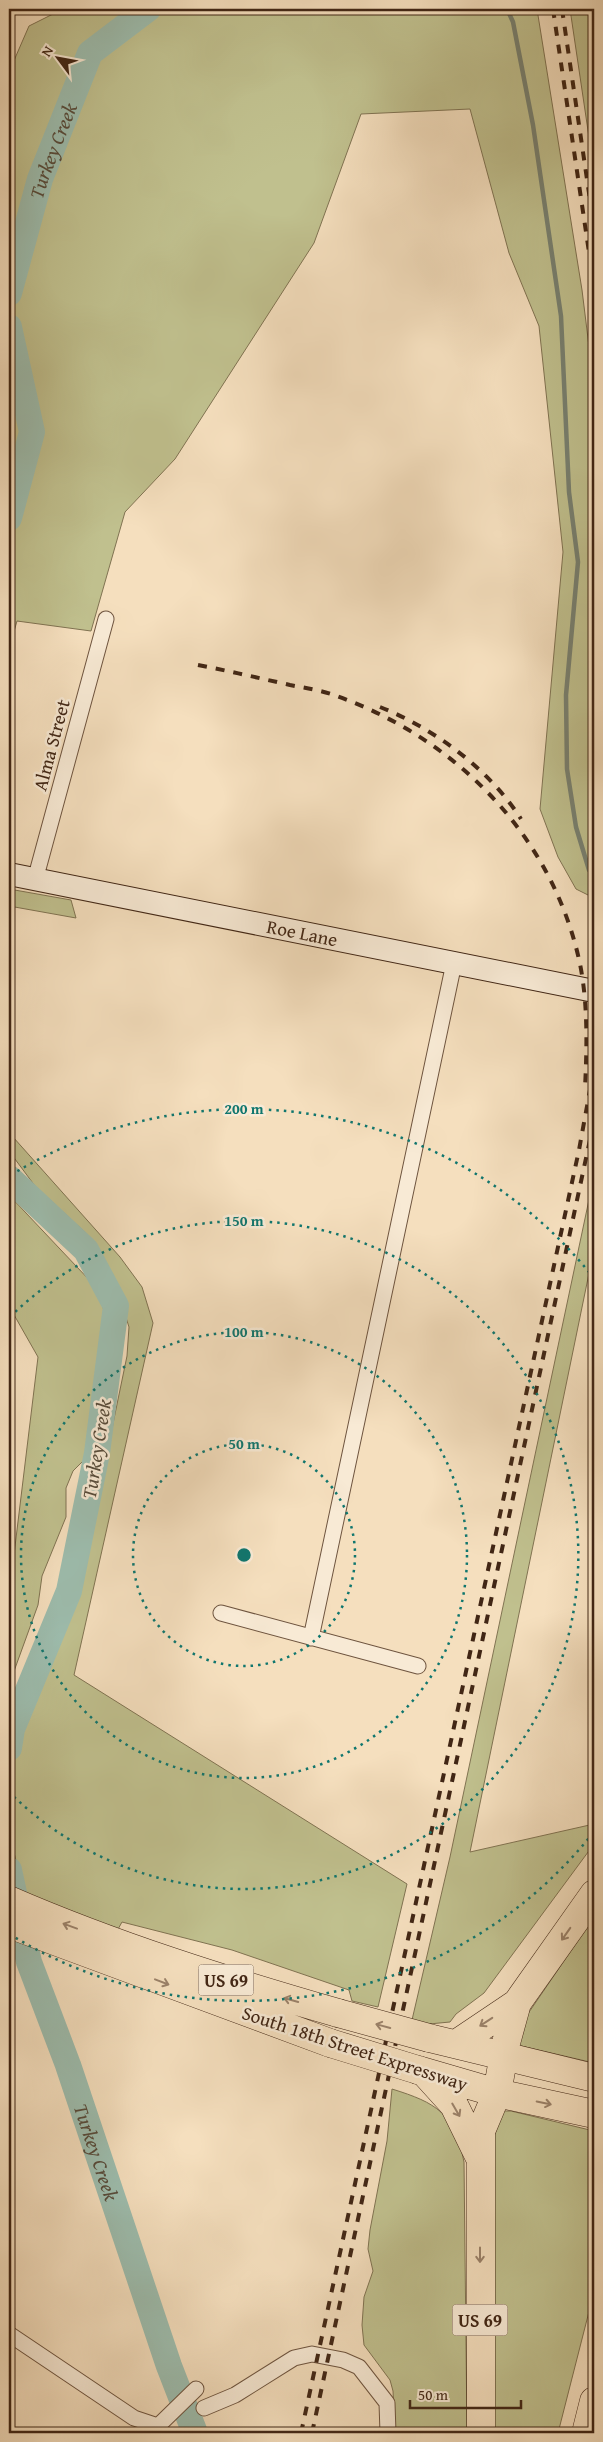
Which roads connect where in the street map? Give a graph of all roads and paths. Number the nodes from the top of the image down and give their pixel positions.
1 (106, 620) dead end
2 (9, 874) edge
3 (35, 880) junction
4 (454, 963) junction
5 (594, 991) edge
6 (221, 1613) dead end
7 (311, 1638) junction
8 (418, 1666) dead end
9 (594, 1894) edge
10 (9, 1900) edge
11 (9, 1924) edge
12 (116, 1953) junction
13 (517, 2003) junction
14 (456, 2044) junction
15 (503, 2056) junction
16 (422, 2072) junction
17 (594, 2078) edge
18 (497, 2093) junction
19 (594, 2114) edge
20 (479, 2156) junction
21 (9, 2334) edge
22 (196, 2389) dead end
23 (594, 2402) edge
24 (204, 2408) dead end
25 (388, 2433) edge
26 (481, 2433) edge
27 (586, 2433) edge

1 - 3 street, Alma Street
2 - 3 street, Roe Lane
3 - 4 street, Roe Lane
4 - 5 street, Roe Lane
4 - 7 street
6 - 7 street
7 - 8 street
9 -> 13 highway
12 -> 10 highway, South 18th Street Expressway / US 69
11 - 12 highway, South 18th Street Expressway / US 69
14 -> 12 highway, South 18th Street Expressway / US 69, bridge
12 -> 16 highway, South 18th Street Expressway / US 69, bridge
13 -> 14 highway
13 - 15 highway
14 - 15 highway, South 18th Street Expressway / US 69
15 - 17 highway, South 18th Street Expressway / US 69
15 - 18 highway
16 - 18 highway, South 18th Street Expressway
16 -> 20 highway, US 69
18 -> 19 highway, South 18th Street Expressway
18 - 20 highway
20 -> 26 highway, US 69
21 - 22 street
23 - 27 highway
24 - 25 street

